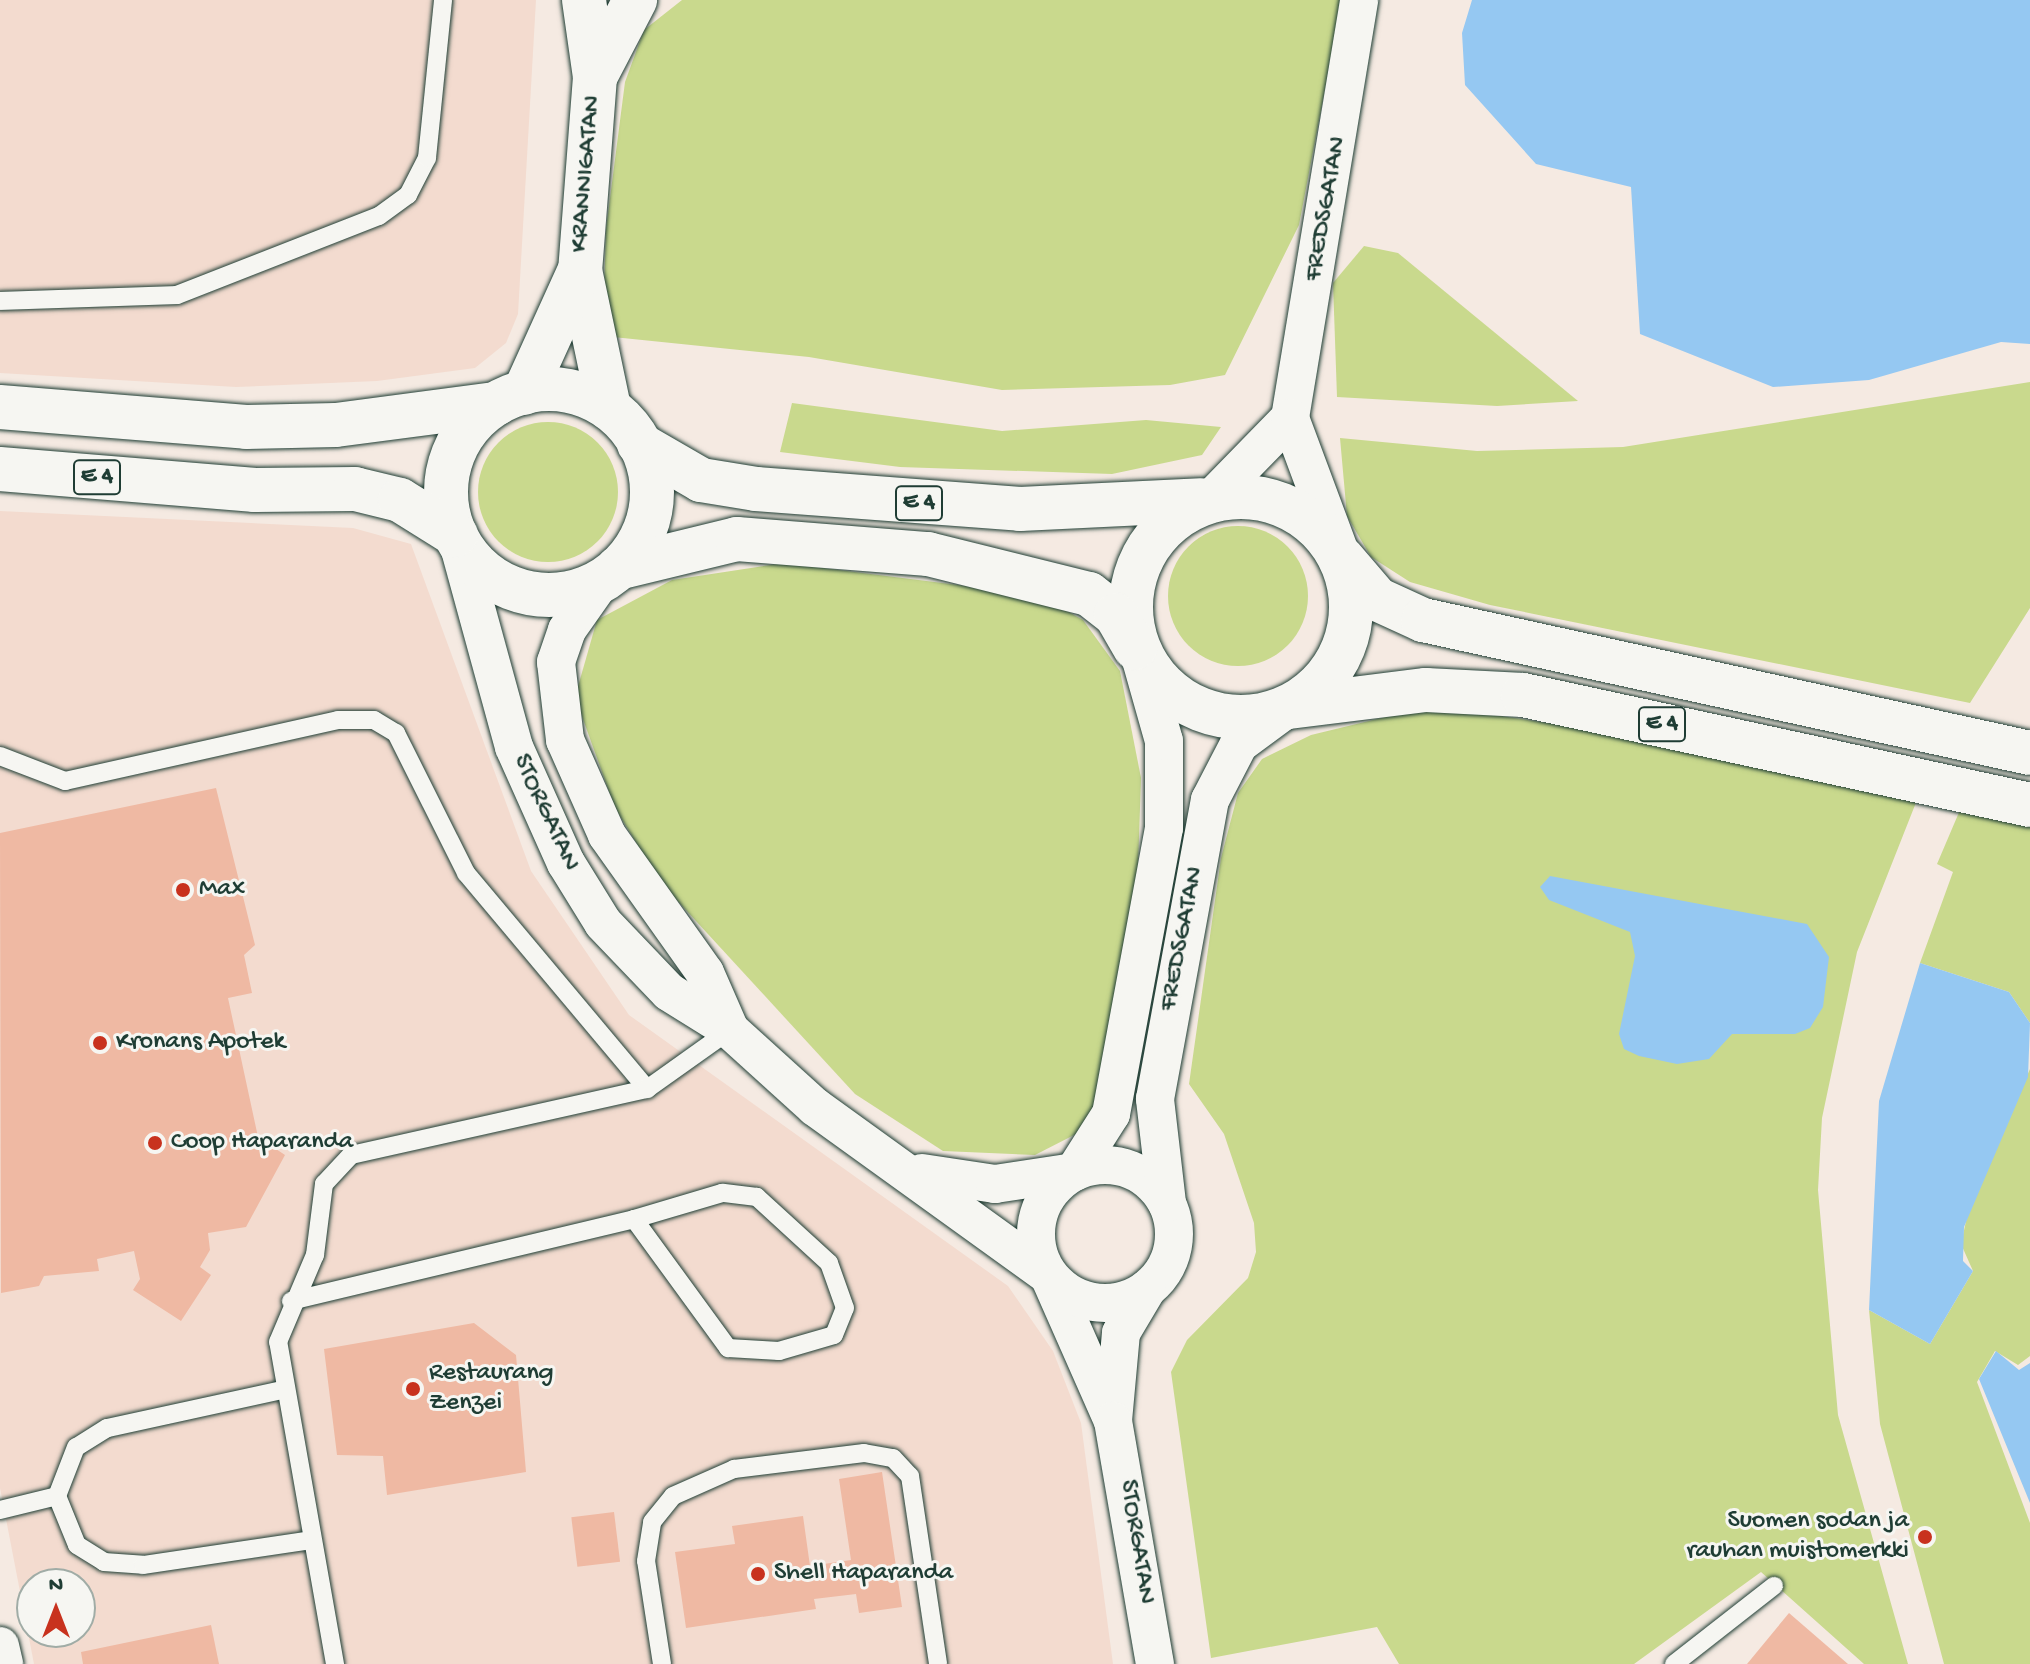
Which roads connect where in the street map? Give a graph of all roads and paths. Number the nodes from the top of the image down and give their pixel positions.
1 (443, 0) edge
2 (584, 0) edge
3 (599, 0) edge
4 (632, 0) edge
5 (1359, 0) edge
6 (595, 77) junction
7 (580, 270) junction
8 (0, 301) edge
9 (510, 398) junction
10 (0, 407) edge
11 (609, 408) junction
12 (1290, 418) junction
13 (639, 444) junction
14 (0, 469) edge
15 (1211, 499) junction
16 (456, 535) junction
17 (1342, 558) junction
18 (610, 574) junction
19 (1140, 656) junction
20 (1289, 707) junction
21 (2030, 753) edge
22 (0, 756) edge
23 (2030, 805) edge
24 (730, 1030) junction
25 (647, 1089) junction
26 (915, 1172) junction
27 (1074, 1172) junction
28 (1167, 1203) junction
29 (634, 1219) junction
30 (1049, 1276) junction
31 (1147, 1289) junction
32 (291, 1301) junction
33 (282, 1390) junction
34 (1113, 1421) junction
35 (57, 1496) junction
36 (0, 1510) edge
37 (312, 1540) junction
38 (1774, 1586) dead end
39 (0, 1646) edge
40 (4, 1664) edge
41 (335, 1664) edge
42 (662, 1664) edge
43 (938, 1664) edge
44 (1155, 1664) edge
45 (1674, 1664) edge

1 - 8 lane
2 - 6 main road, KRANNIGATAN
3 - 4 main road
4 - 6 main road, KRANNIGATAN
5 - 12 street, FREDSGATAN
6 - 7 main road, KRANNIGATAN
7 - 9 main road, KRANNIGATAN
7 - 11 main road, KRANNIGATAN
9 - 10 main road, E 4
9 - 11 main road, E 4
9 - 16 main road, E 4
11 - 13 main road, E 4
12 - 15 street
12 - 17 street, FREDSGATAN
13 - 15 main road, E 4
13 - 18 main road, E 4
14 - 16 main road, E 4
15 - 17 main road, E 4
15 - 19 main road, E 4
16 - 18 main road, E 4
16 - 24 street, STORGATAN
17 - 20 main road, E 4
17 - 21 main road, E 4
18 - 19 main road, E 4
18 - 24 street, STORGATAN
19 - 20 main road, E 4
19 - 27 street, FREDSGATAN
20 - 23 main road, E 4
20 - 28 street, FREDSGATAN
22 - 25 lane
24 - 25 lane
24 - 26 street, STORGATAN
25 - 32 lane
26 - 27 street, STORGATAN
26 - 30 street, STORGATAN
27 - 28 street, STORGATAN
27 - 30 street, STORGATAN
28 - 31 street, STORGATAN
29 - 29 lane
29 - 32 lane
30 - 31 street, STORGATAN
30 - 34 street, STORGATAN
31 - 34 street, STORGATAN
32 - 33 lane
33 - 35 lane
33 - 37 lane
34 - 44 street, STORGATAN
35 - 36 lane
35 - 37 lane
37 - 41 lane
38 - 45 lane
39 - 40 street
42 - 43 lane

